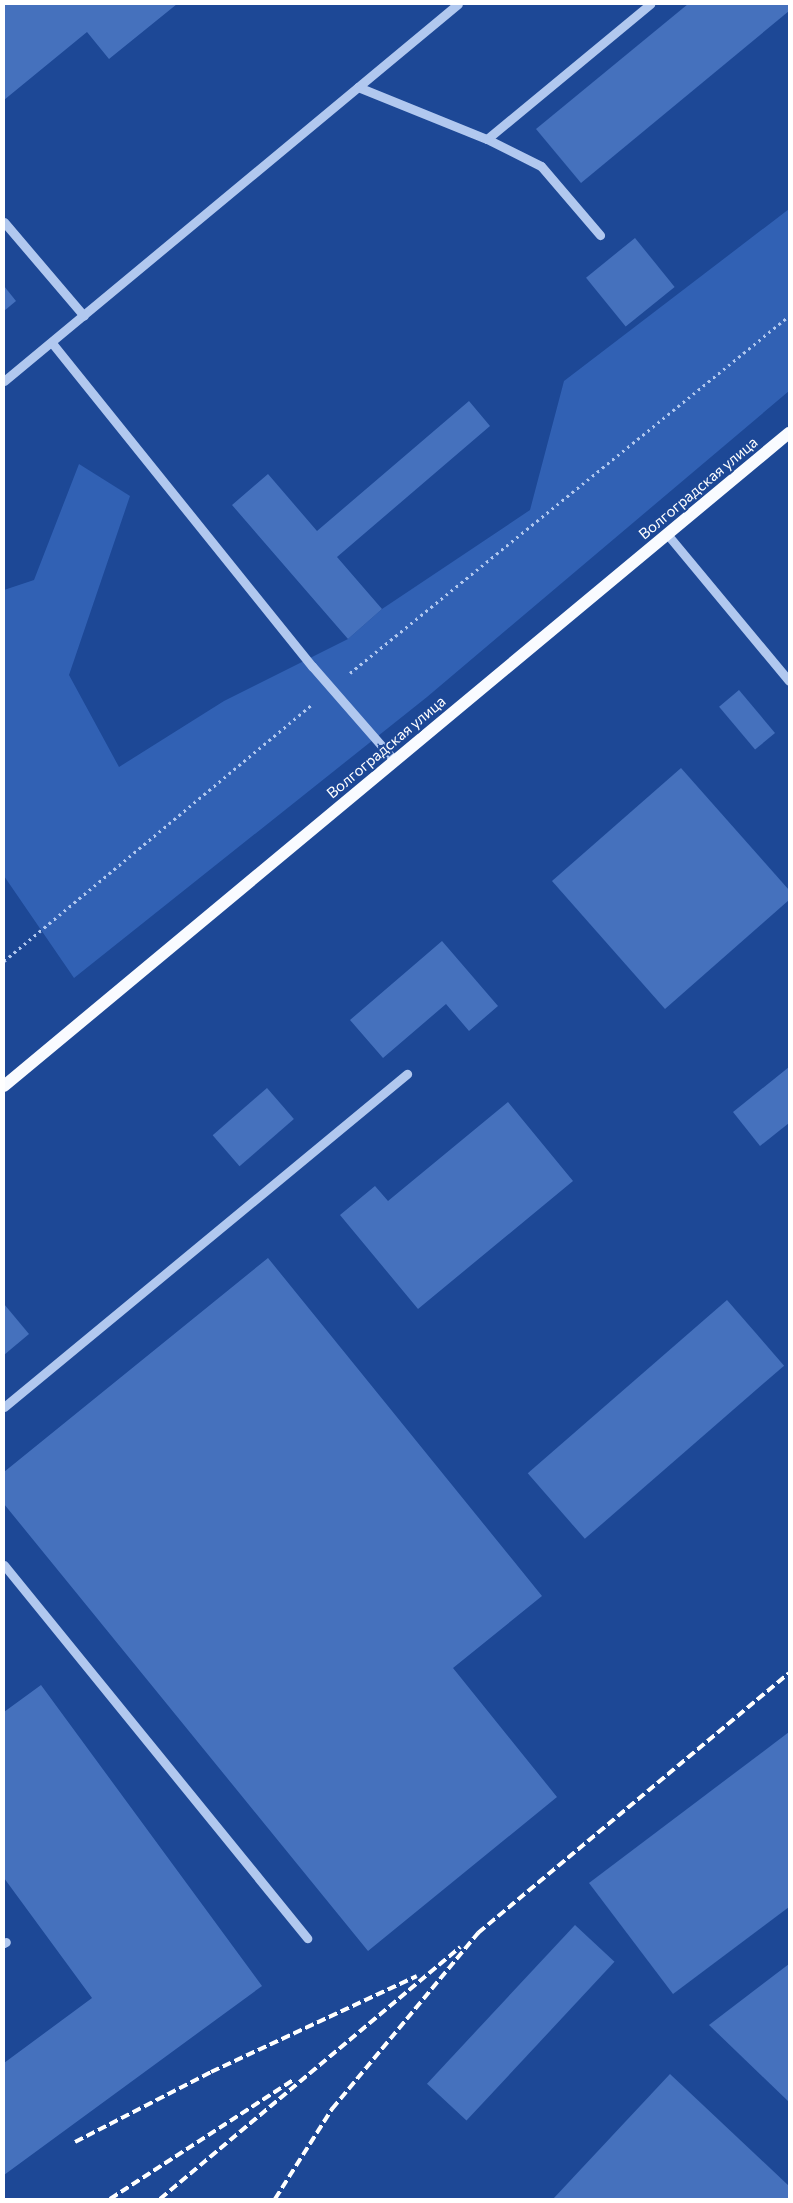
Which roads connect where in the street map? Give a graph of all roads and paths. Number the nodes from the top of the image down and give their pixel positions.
1 (458, 4) edge
2 (650, 4) edge
3 (358, 87) junction
4 (487, 140) junction
5 (4, 222) edge
6 (600, 235) dead end
7 (84, 316) junction
8 (789, 316) edge
9 (52, 343) junction
10 (4, 381) edge
11 (789, 433) edge
12 (667, 534) junction
13 (789, 681) edge
14 (332, 688) junction
15 (395, 761) junction
16 (4, 962) edge
17 (407, 1074) dead end
18 (4, 1086) edge
19 (4, 1407) edge
20 (4, 1565) edge
21 (308, 1938) dead end

1 - 3 lane
2 - 4 lane
3 - 4 lane
3 - 7 lane
4 - 6 lane
5 - 7 lane
7 - 9 lane
8 - 14 path
9 - 10 lane
9 - 14 lane
11 - 12 main road, Волгоградская улица
12 - 13 lane
12 - 15 main road, Волгоградская улица
14 - 15 lane
14 - 16 path
15 - 18 main road, Волгоградская улица
17 - 19 lane
20 - 21 lane

